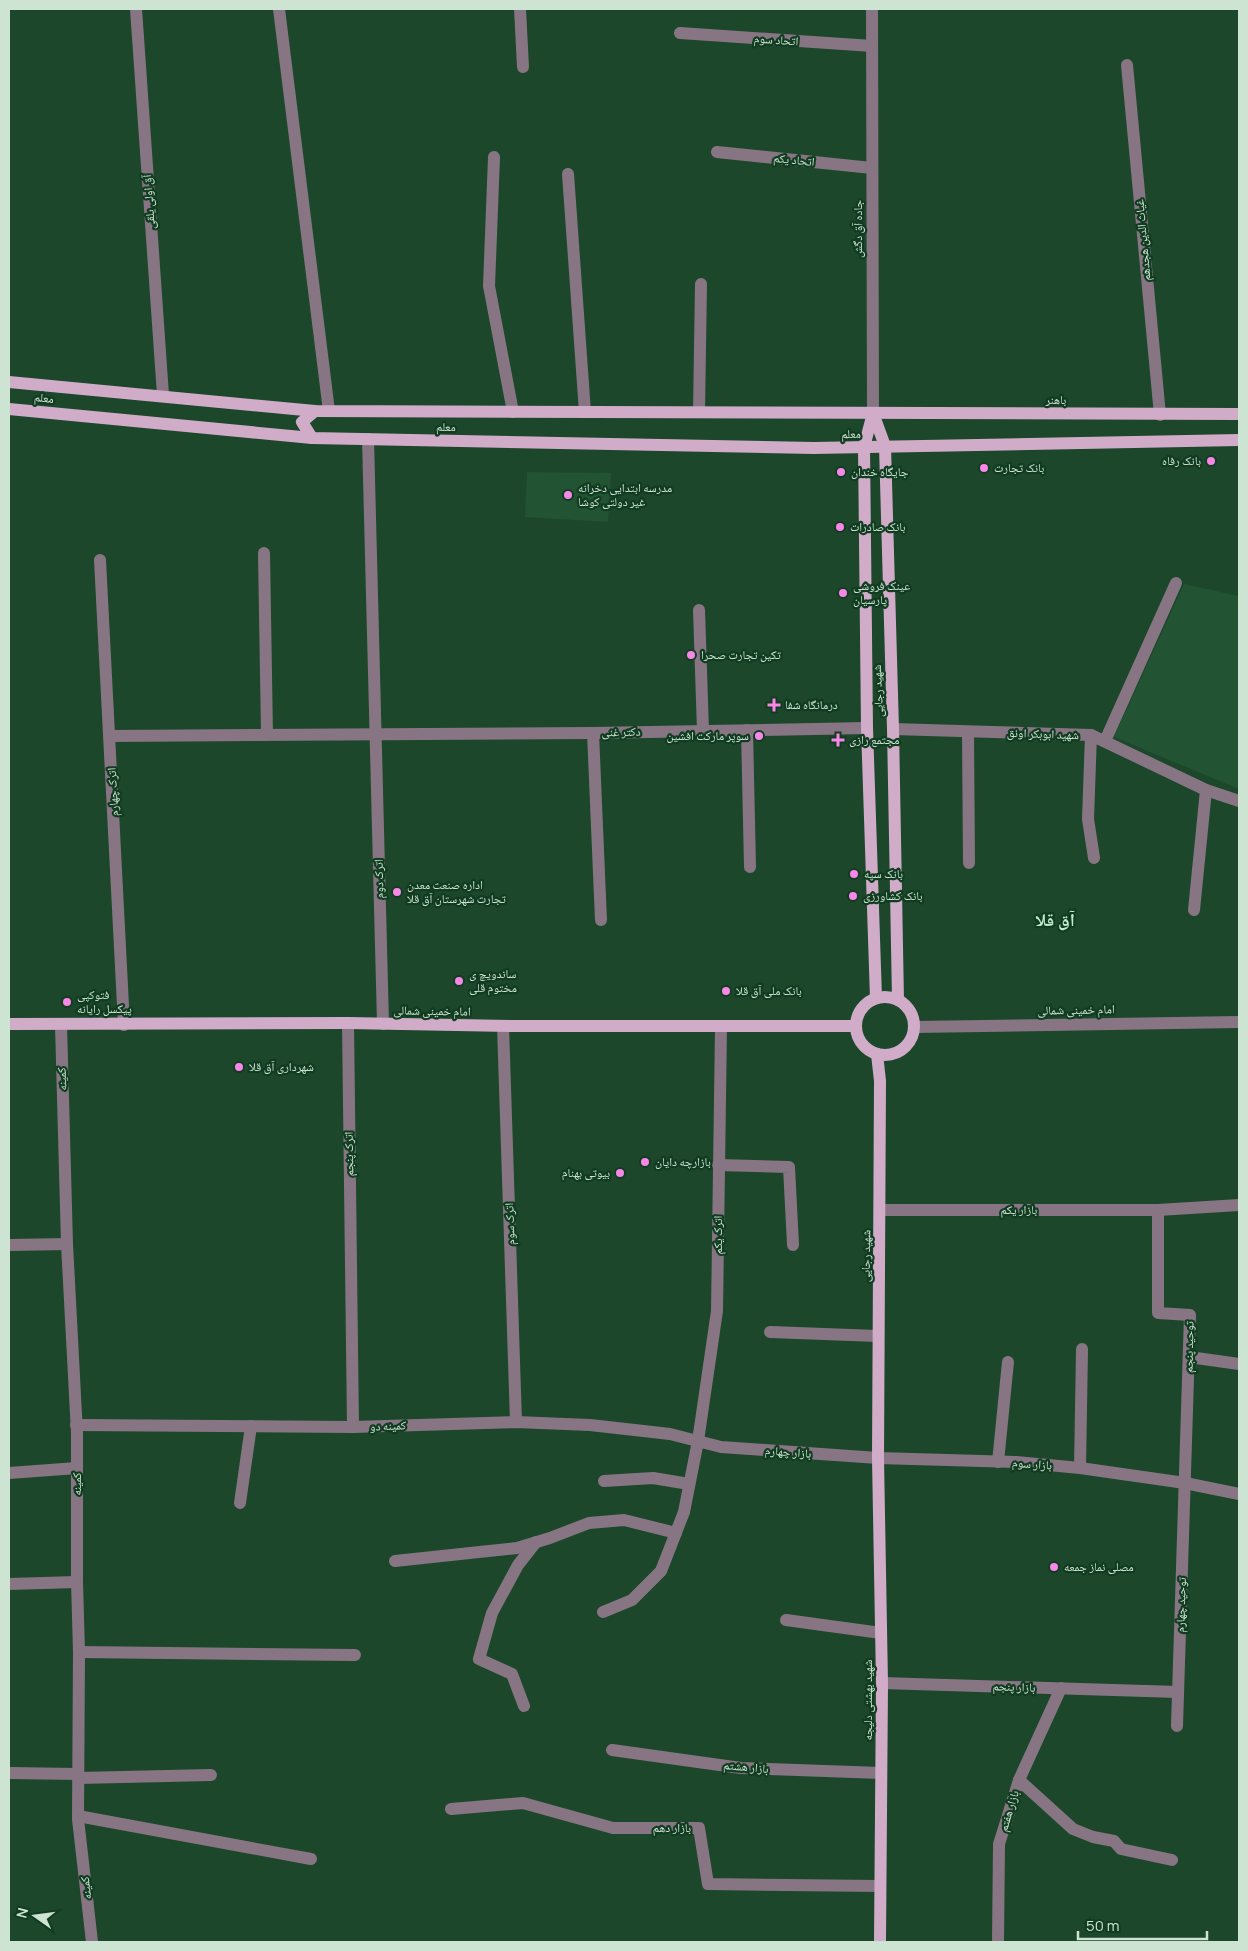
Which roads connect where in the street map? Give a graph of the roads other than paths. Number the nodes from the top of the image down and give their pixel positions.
1 (136, 9) edge
2 (279, 9) edge
3 (520, 9) edge
4 (872, 9) edge
5 (680, 33) dead end
6 (872, 46) junction
7 (523, 66) dead end
8 (1127, 66) dead end
9 (717, 152) dead end
10 (494, 157) dead end
11 (872, 168) junction
12 (568, 174) dead end
13 (701, 284) dead end
14 (9, 382) edge
15 (163, 395) junction
16 (9, 409) edge
17 (315, 411) junction
18 (330, 411) junction
19 (513, 412) junction
20 (585, 412) junction
21 (699, 412) junction
22 (873, 413) junction
23 (1160, 414) junction
24 (1239, 414) edge
25 (312, 438) junction
26 (368, 439) junction
27 (1239, 440) edge
28 (885, 446) junction
29 (864, 447) junction
30 (264, 553) dead end
31 (100, 560) dead end
32 (1176, 583) dead end
33 (699, 610) dead end
34 (867, 728) junction
35 (893, 729) junction
36 (747, 730) junction
37 (704, 731) junction
38 (968, 732) junction
39 (593, 733) junction
40 (376, 734) junction
41 (267, 735) junction
42 (1091, 735) junction
43 (110, 736) junction
44 (1105, 741) junction
45 (1206, 790) junction
46 (1239, 801) edge
47 (1094, 858) dead end
48 (968, 863) dead end
49 (750, 867) dead end
50 (1194, 910) dead end
51 (601, 920) dead end
52 (876, 998) junction
53 (898, 1000) junction
54 (1239, 1022) edge
55 (348, 1023) junction
56 (9, 1024) edge
57 (60, 1024) junction
58 (383, 1024) junction
59 (124, 1025) junction
60 (503, 1026) junction
61 (856, 1026) junction
62 (721, 1027) junction
63 (914, 1027) junction
64 (877, 1054) junction
65 (718, 1165) junction
66 (1239, 1205) edge
67 (881, 1210) junction
68 (1158, 1210) junction
69 (67, 1244) junction
70 (9, 1245) edge
71 (793, 1245) dead end
72 (770, 1332) dead end
73 (878, 1336) junction
74 (1082, 1349) dead end
75 (1189, 1357) junction
76 (1008, 1362) dead end
77 (1239, 1364) edge
78 (516, 1422) junction
79 (76, 1425) junction
80 (251, 1426) junction
81 (353, 1427) junction
82 (698, 1441) junction
83 (878, 1458) junction
84 (998, 1462) junction
85 (77, 1468) junction
86 (1080, 1468) junction
87 (9, 1474) edge
88 (604, 1481) dead end
89 (1185, 1483) junction
90 (689, 1484) junction
91 (1239, 1494) edge
92 (240, 1503) dead end
93 (676, 1533) junction
94 (536, 1542) junction
95 (395, 1562) dead end
96 (77, 1582) junction
97 (9, 1584) edge
98 (603, 1612) dead end
99 (786, 1620) dead end
100 (881, 1633) junction
101 (79, 1652) junction
102 (355, 1655) dead end
103 (882, 1683) junction
104 (1061, 1688) junction
105 (1178, 1692) junction
106 (524, 1706) dead end
107 (1177, 1726) dead end
108 (612, 1750) dead end
109 (9, 1773) edge
110 (881, 1774) junction
111 (78, 1776) junction
112 (211, 1776) dead end
113 (1018, 1780) junction
114 (451, 1809) dead end
115 (78, 1816) junction
116 (311, 1859) dead end
117 (1172, 1860) dead end
118 (880, 1886) junction
119 (92, 1942) edge
120 (880, 1942) edge
121 (998, 1942) edge

1 - 15 street, آق اولی یلقی
2 - 18 street
3 - 7 street
4 - 6 street, جاده آق دگش
5 - 6 street, اتحاد سوم
6 - 11 street, جاده آق دگش
8 - 23 street, غیاث الدین هجدهم
9 - 11 street, اتحاد یکم
10 - 19 street
11 - 22 street, جاده آق دگش
12 - 20 street
13 - 21 street
14 - 15 main road, معلم
15 - 17 main road, معلم
16 - 25 main road, معلم
17 - 18 main road, معلم
17 - 25 main road
18 - 19 main road, معلم
19 - 20 main road, معلم
20 - 21 main road, معلم
21 - 22 main road, معلم
22 - 23 main road, باهنر
22 - 28 main road, شهید رجایی
22 - 29 main road, جاده آق دگش
23 - 24 main road, باهنر
25 - 26 main road, معلم
26 - 29 main road, معلم
26 - 40 street, اترک دوم
27 - 28 main road
28 - 29 main road, معلم
28 - 35 main road, شهید رجایی
29 - 34 main road, شهید رجایی
30 - 41 street
31 - 43 street, اترک چهارم
32 - 44 street
33 - 37 street
34 - 36 street, دکتر غنی
34 - 52 main road, شهید رجایی
35 - 38 street, شهید ابوبکر اونق
35 - 53 main road, شهید رجایی
36 - 37 street, دکتر غنی
36 - 49 street
37 - 39 street, دکتر غنی
38 - 42 street, شهید ابوبکر اونق
38 - 48 street
39 - 40 street, دکتر غنی
39 - 51 street
40 - 41 street, دکتر غنی
40 - 58 street, اترک دوم
41 - 43 street, دکتر غنی
42 - 44 street, شهید ابوبکر اونق
42 - 47 street
43 - 59 street, اترک چهارم
44 - 45 street, شهید ابوبکر اونق
45 - 46 street, شهید ابوبکر اونق
45 - 50 street
52 - 53 main road
52 - 61 main road
53 - 63 main road
54 - 63 street, امام خمینی شمالی
55 - 58 main road, امام خمینی شمالی
55 - 59 main road, امام خمینی شمالی
55 - 81 street, اترک پنجم
56 - 57 main road, امام خمینی شمالی
57 - 59 main road, امام خمینی شمالی
57 - 69 street, کمینه
58 - 60 main road, امام خمینی شمالی
60 - 62 main road, امام خمینی شمالی
60 - 78 street, اترک سوم
61 - 62 main road, امام خمینی شمالی
61 - 64 main road
62 - 65 street, اترک یکم
63 - 64 main road
64 - 67 main road, شهید رجایی
65 - 71 street
65 - 82 street, اترک یکم
66 - 68 street, بازار یکم
67 - 68 street, بازار یکم
67 - 73 main road, شهید رجایی
68 - 75 street, توحید پنجم
69 - 70 street
69 - 79 street, کمینه
72 - 73 street
73 - 83 main road, شهید رجایی
74 - 86 street
75 - 77 street
75 - 89 street, توحید پنجم
76 - 84 street
78 - 81 street, کمینه دو
78 - 82 street, کمینه دو
79 - 80 street, کمینه دو
79 - 85 street, کمینه
80 - 81 street, کمینه دو
80 - 92 street
82 - 83 street, بازار چهارم
82 - 90 street, اترک یکم
83 - 84 street, بازار سوم
83 - 100 main road, شهید بهشتی دلیجه
84 - 86 street, بازار سوم
85 - 87 street
85 - 96 street, کمینه
86 - 89 street, بازار سوم
88 - 90 street
89 - 91 street, بازار سوم
89 - 105 street, توحید چهارم
90 - 93 street, اترک یکم
93 - 94 street
93 - 98 street, اترک یکم
94 - 95 street
94 - 106 street
96 - 97 street
96 - 101 street, کمینه
99 - 100 street
100 - 103 main road, شهید بهشتی دلیجه
101 - 102 street
101 - 111 street, کمینه
103 - 104 street, بازار پنجم
103 - 110 main road, شهید بهشتی دلیجه
104 - 105 street, بازار پنجم
104 - 113 street, بازار هفتم
105 - 107 street, توحید چهارم
108 - 110 street, بازار هشتم
109 - 111 street
110 - 118 main road, شهید بهشتی دلیجه
111 - 112 street
111 - 115 street, کمینه
113 - 117 street
113 - 121 street, بازار هفتم
114 - 118 street, بازار دهم
115 - 116 street
115 - 119 street, کمینه
118 - 120 main road, شهید بهشتی دلیجه

